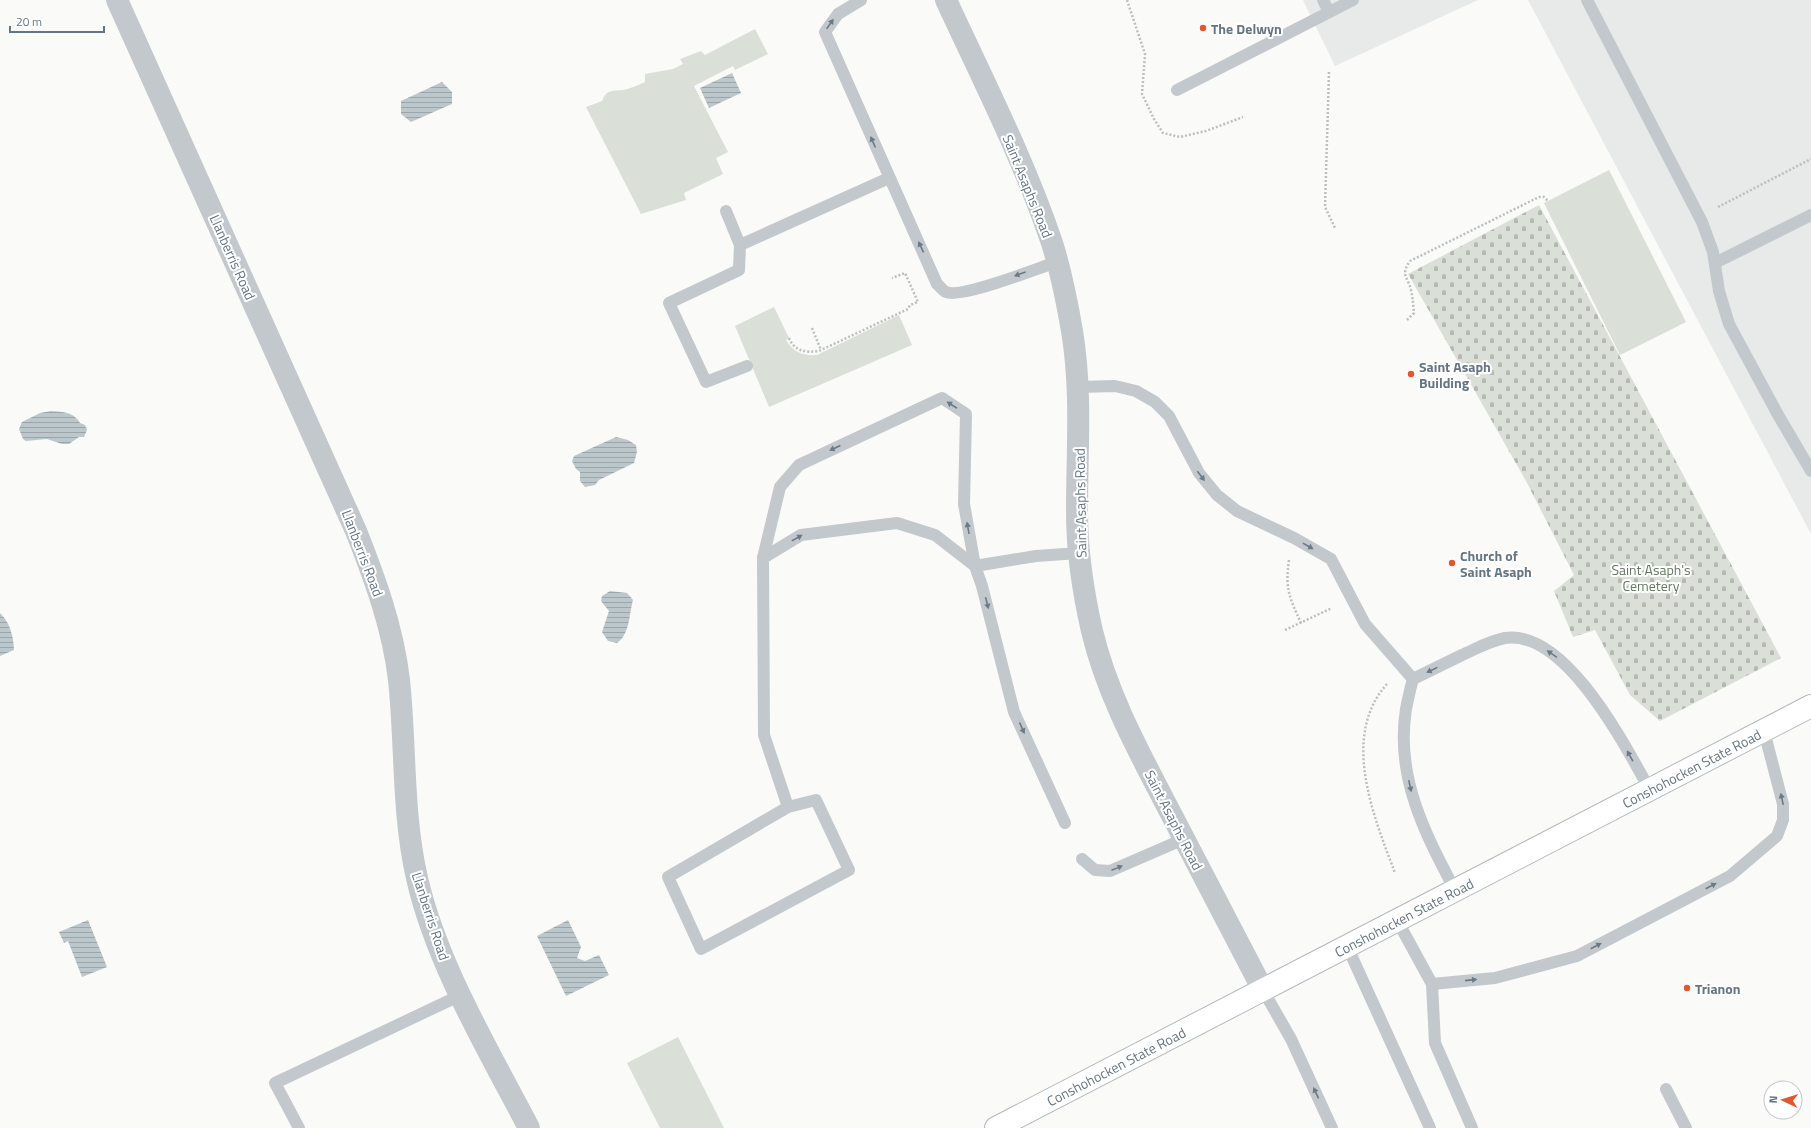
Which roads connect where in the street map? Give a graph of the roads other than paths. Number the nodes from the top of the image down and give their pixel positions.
1 (117, 0) edge
2 (861, 0) edge
3 (946, 0) edge
4 (1323, 0) edge
5 (1353, 0) edge
6 (1587, 0) edge
7 (1329, 12) junction
8 (1177, 90) dead end
9 (889, 178) junction
10 (726, 211) dead end
11 (1811, 215) edge
12 (740, 245) junction
13 (1057, 262) junction
14 (1715, 263) junction
15 (747, 366) dead end
16 (1078, 387) junction
17 (1811, 471) edge
18 (1079, 553) junction
19 (763, 558) junction
20 (975, 566) junction
21 (1409, 675) junction
22 (1811, 706) edge
23 (1764, 731) junction
24 (1650, 790) junction
25 (788, 806) junction
26 (1065, 823) dead end
27 (1184, 839) junction
28 (1082, 859) dead end
29 (1455, 890) junction
30 (1397, 920) junction
31 (1347, 946) junction
32 (1432, 984) junction
33 (1263, 990) junction
34 (461, 996) junction
35 (1666, 1088) dead end
36 (299, 1128) edge
37 (529, 1128) edge
38 (996, 1128) edge
39 (1332, 1128) edge
40 (1430, 1128) edge
41 (1472, 1128) edge
42 (1686, 1128) edge

1 - 34 street, Llanberris Road
9 -> 2 lane
3 - 13 street, Saint Asaphs Road
4 - 7 lane
5 - 7 lane
6 - 14 lane
7 - 8 lane
9 - 12 lane
13 -> 9 lane
10 - 12 lane
11 - 14 lane
12 - 15 lane
13 - 16 street, Saint Asaphs Road
14 - 17 lane
16 - 18 street, Saint Asaphs Road
16 -> 21 lane
18 - 20 lane
18 - 27 street, Saint Asaphs Road
19 -> 20 lane
20 -> 19 lane
19 - 25 lane
20 -> 26 lane
24 -> 21 lane
21 -> 29 lane
22 - 23 main road, Conshohocken State Road
23 - 24 main road, Conshohocken State Road
32 -> 23 lane
24 - 29 main road, Conshohocken State Road
25 - 25 lane
28 -> 27 lane
27 - 33 street, Saint Asaphs Road
29 - 30 main road, Conshohocken State Road
30 - 31 main road, Conshohocken State Road
30 - 32 lane
31 - 33 main road, Conshohocken State Road
31 - 40 lane
32 - 41 lane
33 - 38 main road, Conshohocken State Road
39 -> 33 lane
34 - 36 lane
34 - 37 street, Llanberris Road
35 - 42 lane

